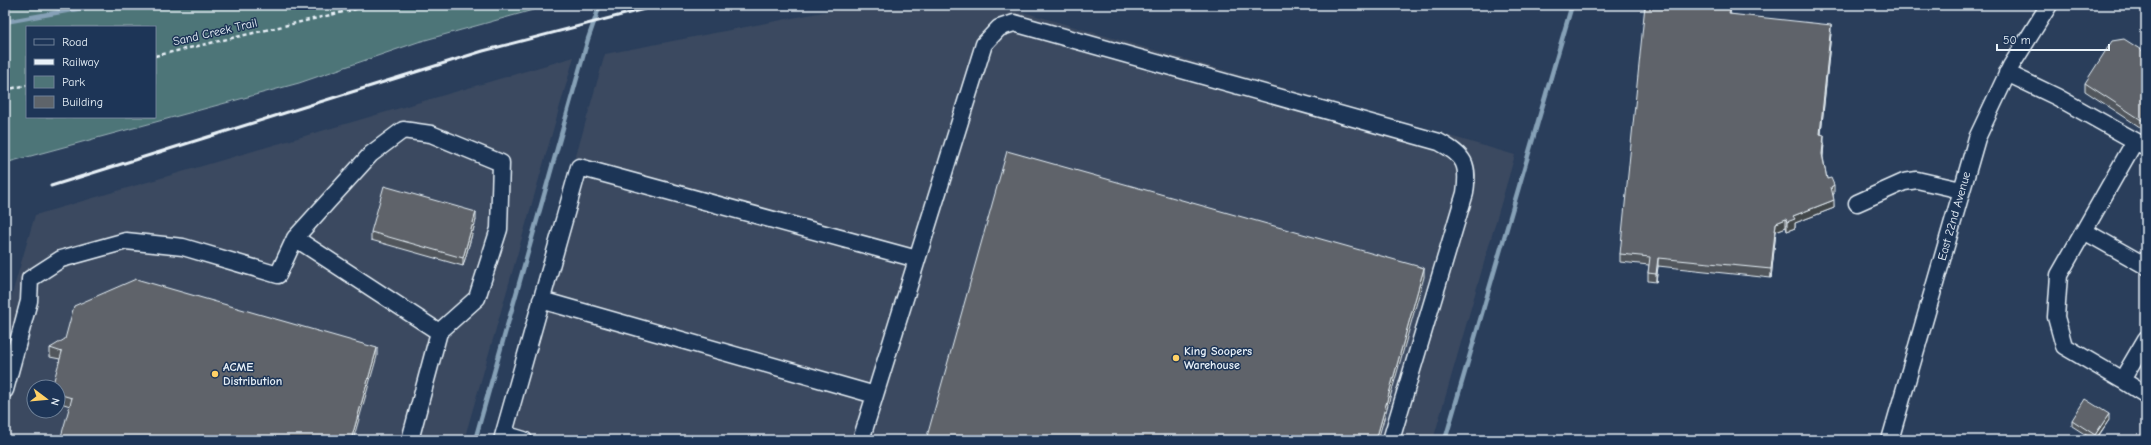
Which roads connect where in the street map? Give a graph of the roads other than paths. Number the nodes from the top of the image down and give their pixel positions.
1 (2049, 5) edge
2 (2007, 73) junction
3 (2141, 144) edge
4 (1961, 190) junction
5 (1857, 202) dead end
6 (2084, 231) junction
7 (295, 238) junction
8 (917, 260) junction
9 (2146, 266) edge
10 (541, 300) junction
11 (439, 332) junction
12 (2146, 339) edge
13 (2122, 380) junction
14 (5, 390) edge
15 (875, 395) junction
16 (2146, 395) edge
17 (503, 437) edge
18 (410, 440) edge
19 (524, 440) edge
20 (861, 440) edge
21 (1391, 440) edge
22 (1890, 440) edge

1 - 2 street, East 22nd Avenue
2 - 3 street
2 - 4 street, East 22nd Avenue
3 - 6 street
4 - 5 street
4 - 22 street, East 22nd Avenue
6 - 9 street
6 - 13 street
7 - 11 street
7 - 11 street
7 - 14 street
8 - 10 street
8 - 15 street
8 - 21 street
10 - 15 street
10 - 17 street
11 - 18 street
12 - 13 street
13 - 16 street
15 - 20 street
17 - 19 street

